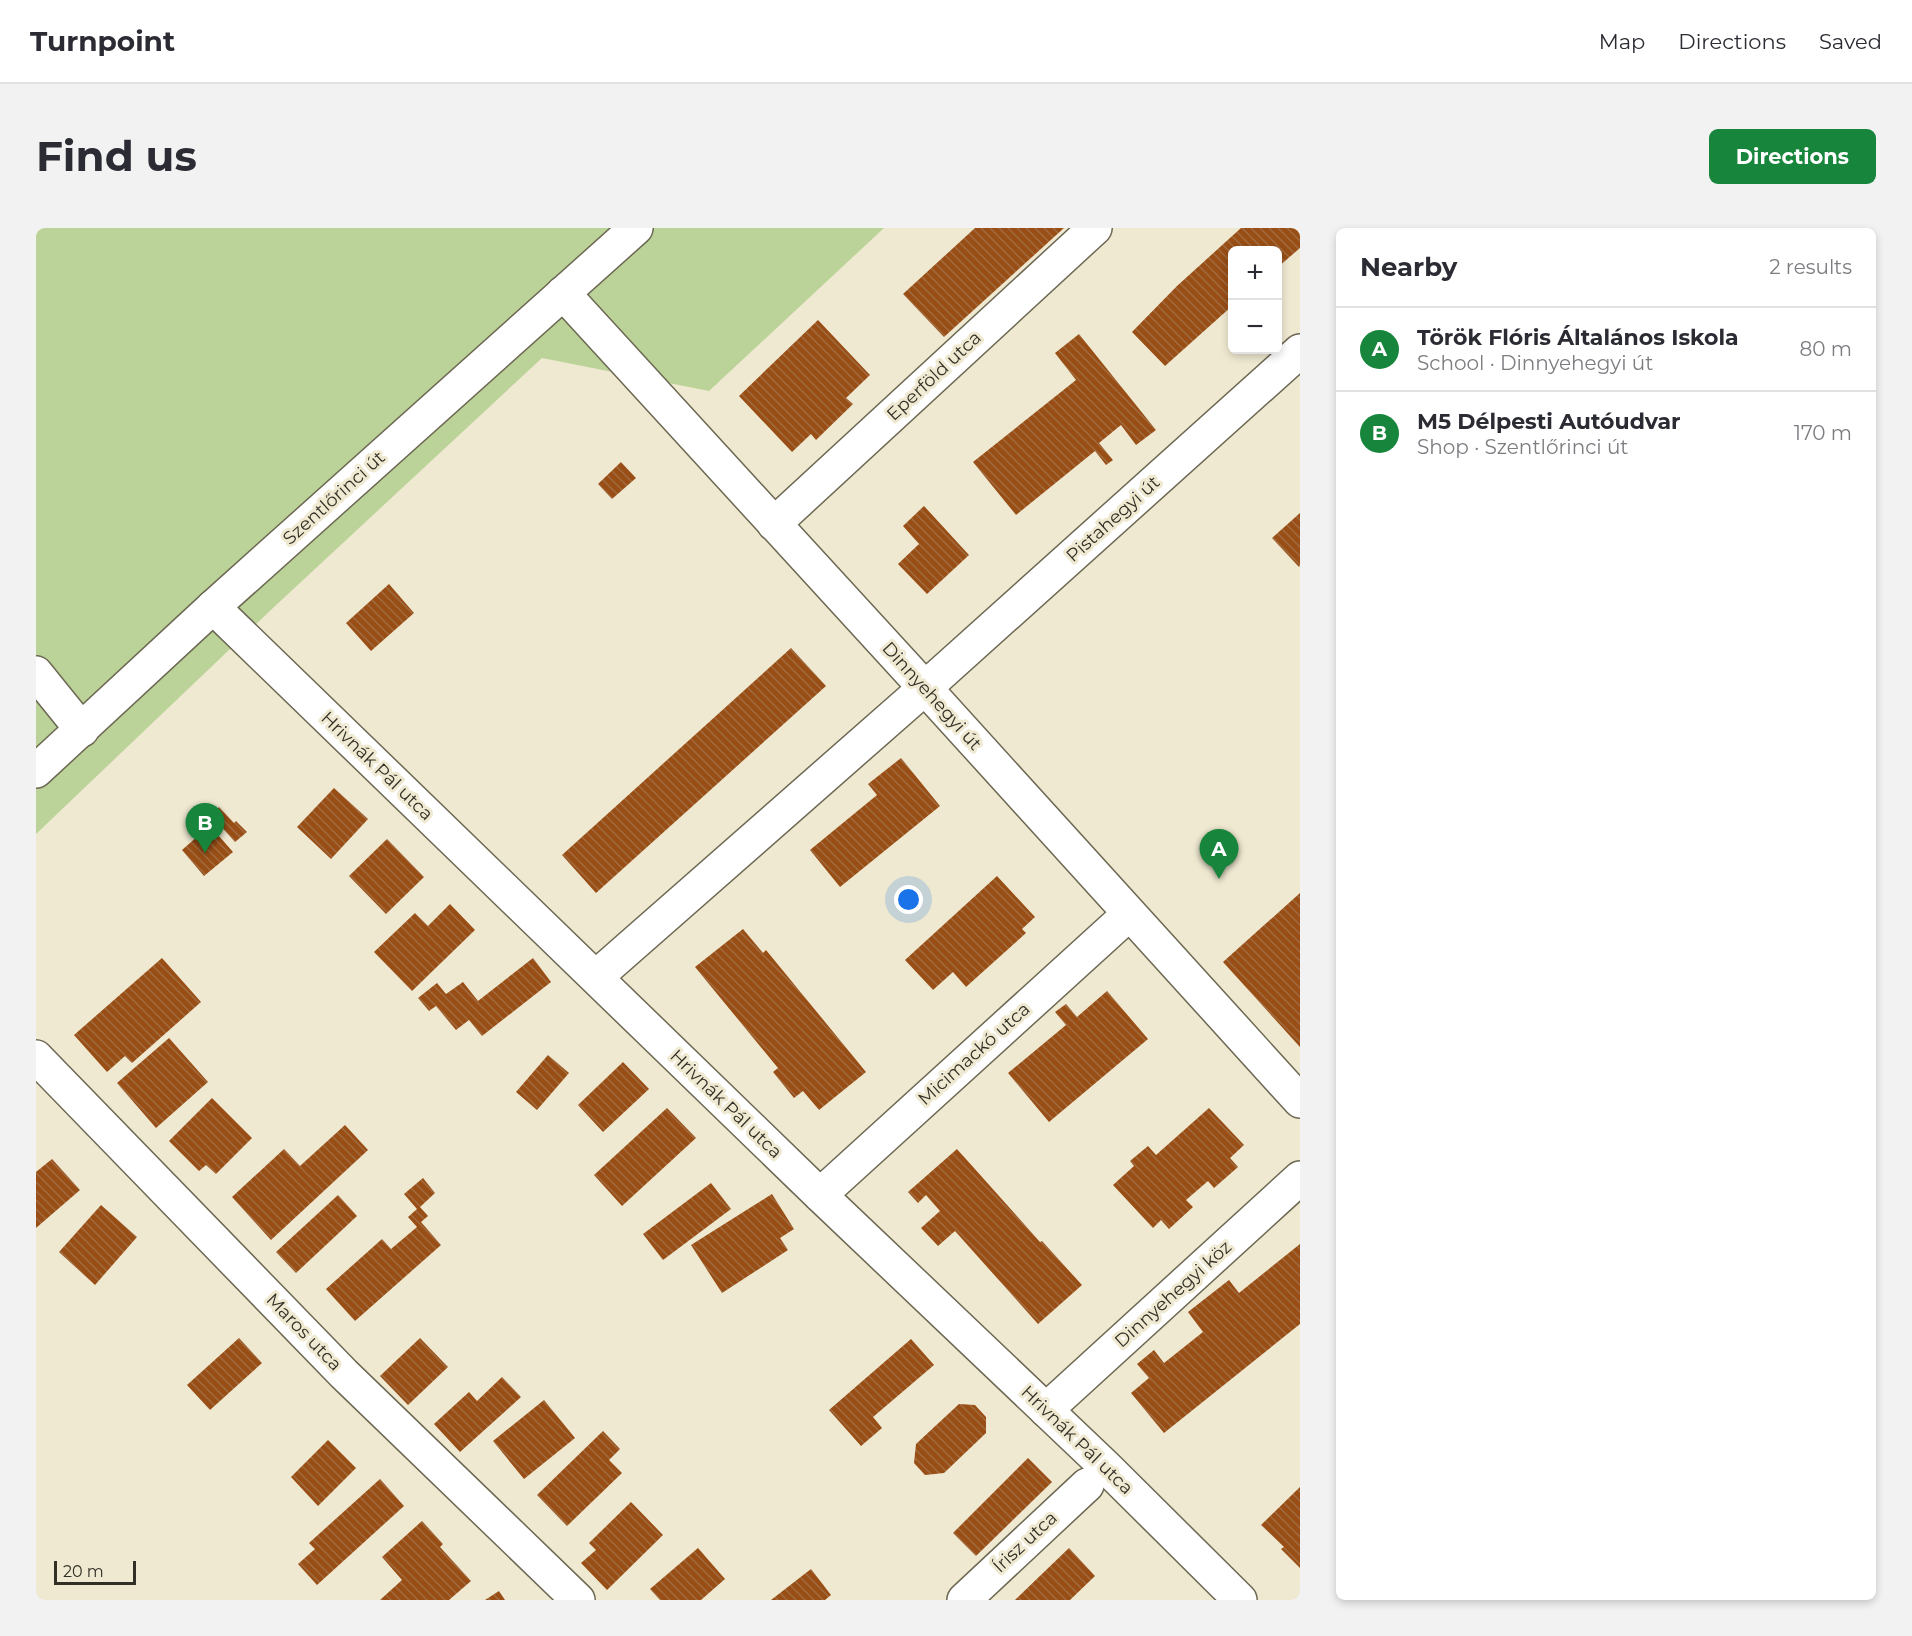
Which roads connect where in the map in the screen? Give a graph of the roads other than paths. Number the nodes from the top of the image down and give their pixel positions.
1 (636, 228) edge
2 (1095, 228) edge
3 (563, 293) junction
4 (1300, 351) edge
5 (774, 524) junction
6 (213, 607) junction
7 (36, 673) edge
8 (925, 688) junction
9 (82, 730) junction
10 (36, 771) edge
11 (1129, 914) junction
12 (596, 977) junction
13 (36, 1057) edge
14 (1300, 1101) edge
15 (1300, 1178) edge
16 (820, 1195) junction
17 (1046, 1410) junction
18 (1087, 1485) dead end
19 (578, 1600) edge
20 (964, 1600) edge
21 (1240, 1600) edge

1 - 3 street, Szentlőrinci út
2 - 5 street, Eperföld utca
3 - 5 street, Dinnyehegyi út
3 - 6 street, Szentlőrinci út
4 - 8 street, Pistahegyi út
5 - 8 street, Dinnyehegyi út
6 - 9 street, Szentlőrinci út
6 - 12 street, Hrivnák Pál utca
7 - 9 street
8 - 11 street, Dinnyehegyi út
8 - 12 street, Pistahegyi út
9 - 10 street, Szentlőrinci út
11 - 14 street, Dinnyehegyi út
11 - 16 street, Micimackó utca
12 - 16 street, Hrivnák Pál utca
13 - 19 street, Maros utca
15 - 17 street, Dinnyehegyi köz
16 - 17 street, Hrivnák Pál utca
17 - 21 street, Hrivnák Pál utca
18 - 20 street, Írisz utca

